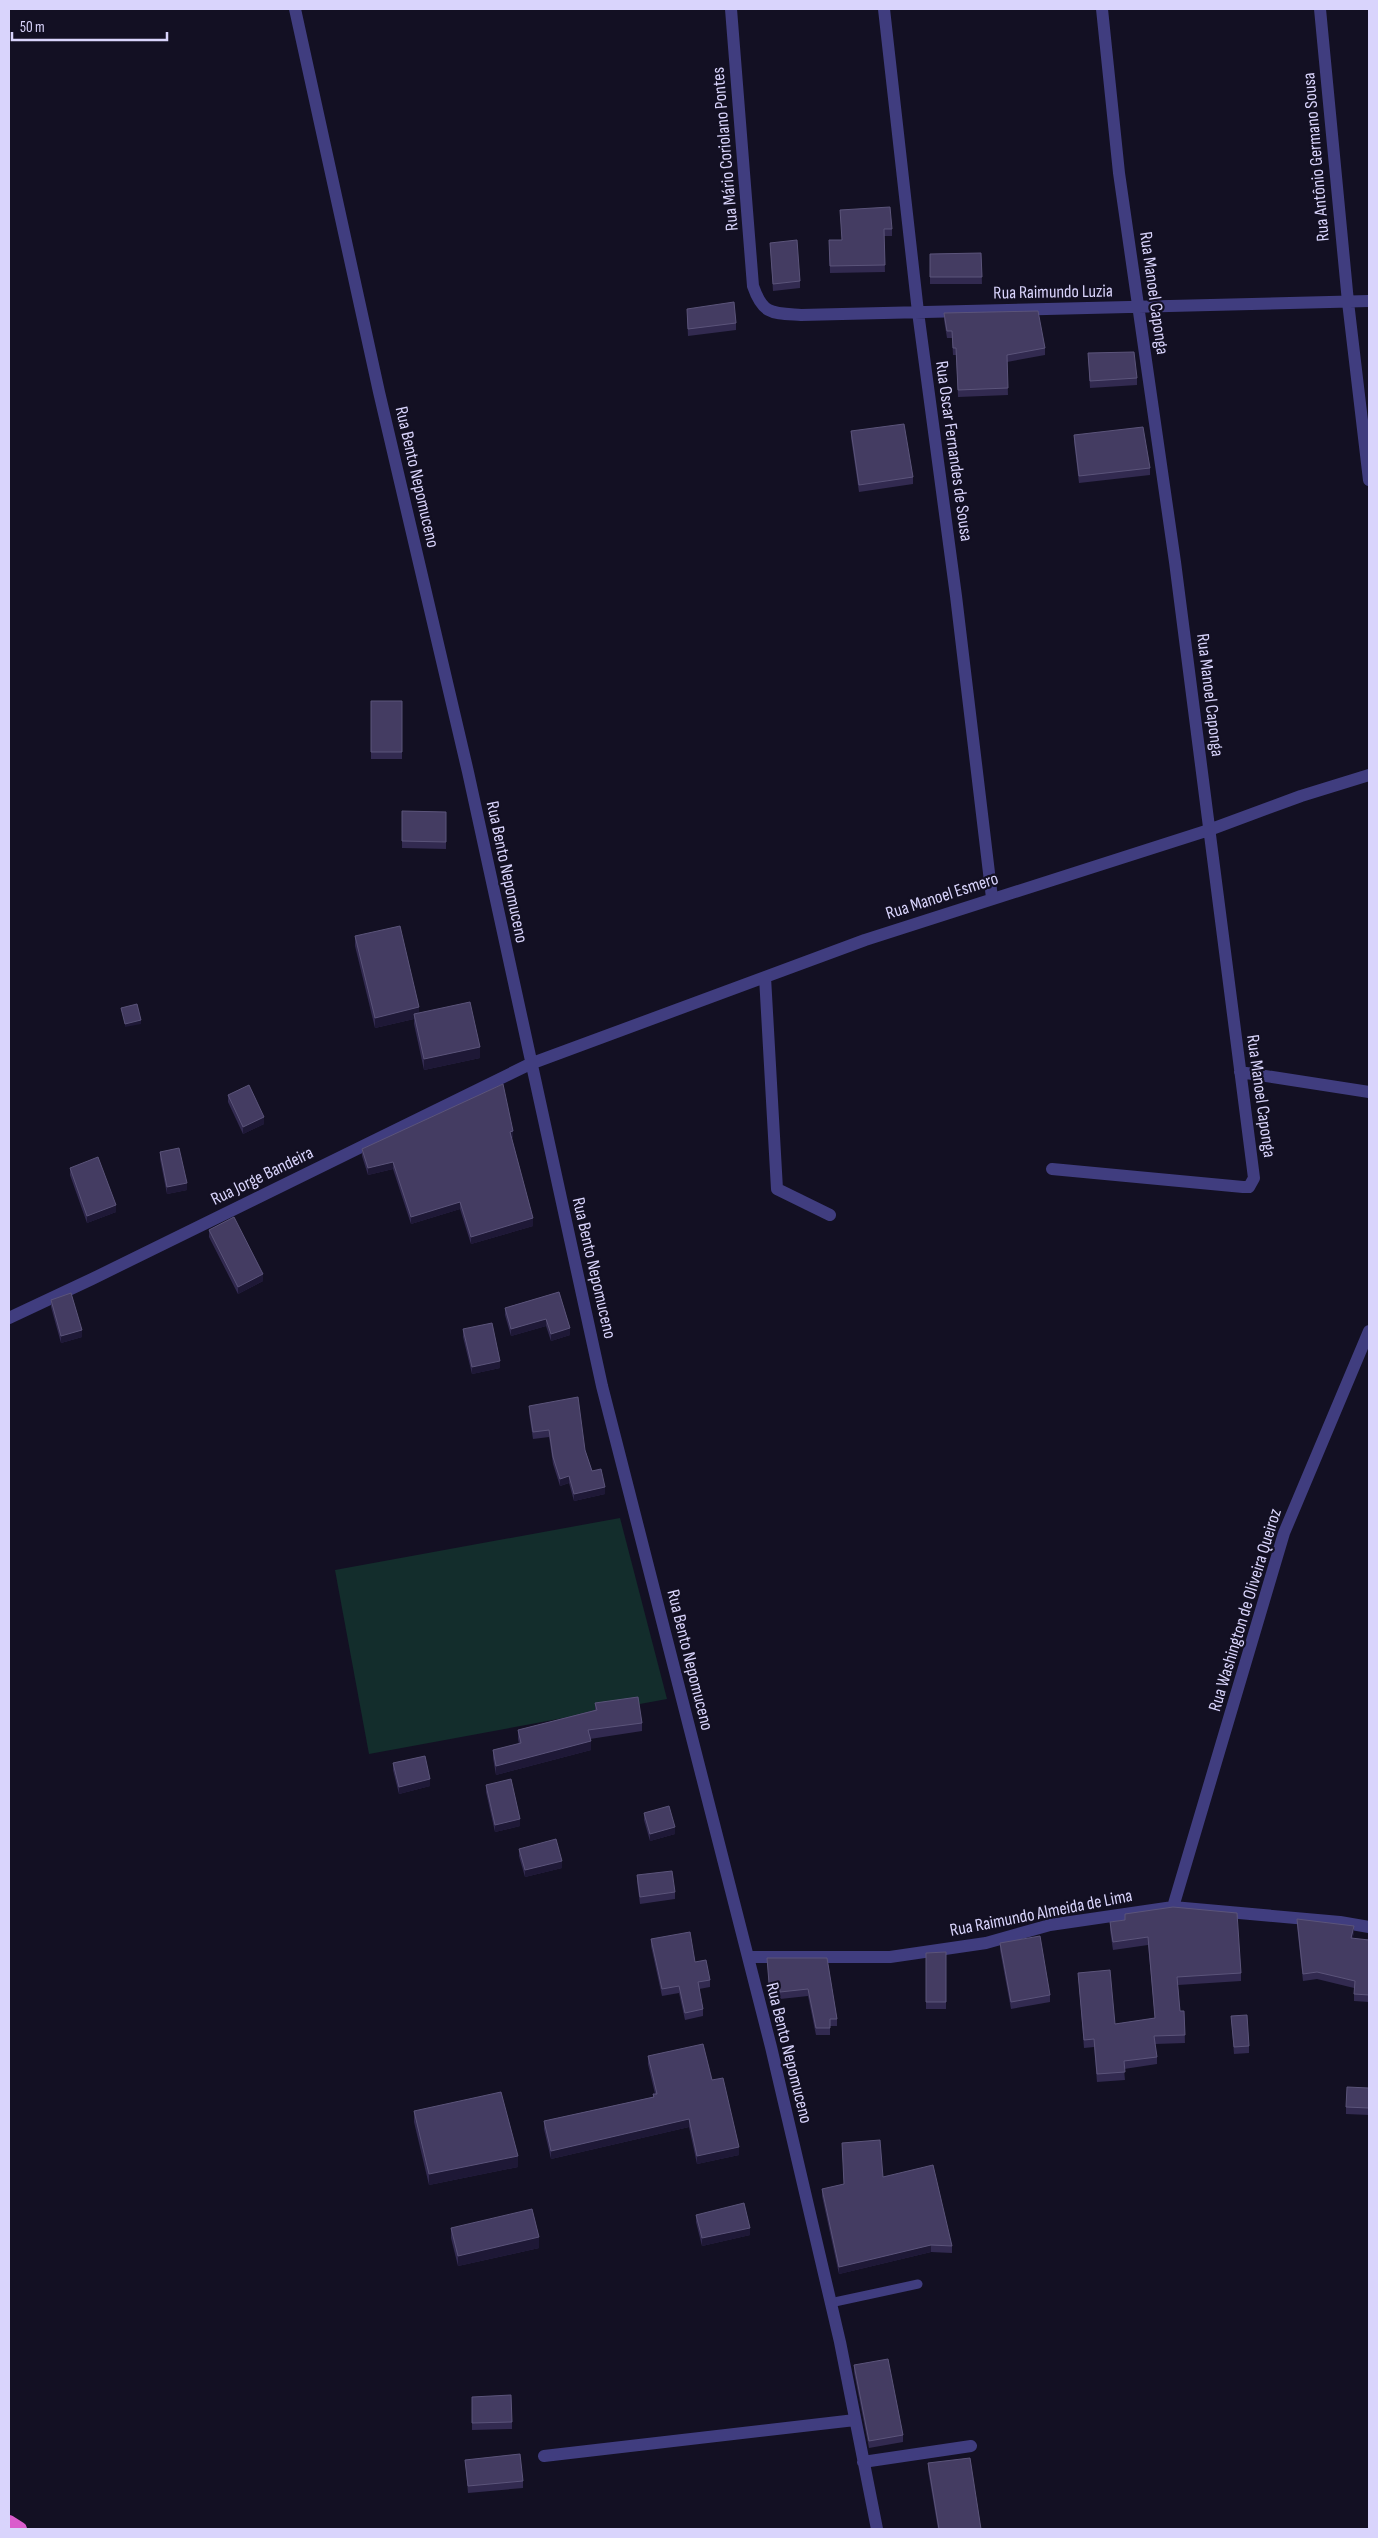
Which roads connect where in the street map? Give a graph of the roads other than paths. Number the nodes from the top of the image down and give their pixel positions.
1 (295, 9) edge
2 (731, 9) edge
3 (884, 9) edge
4 (1102, 9) edge
5 (1320, 9) edge
6 (753, 286) joint
7 (1369, 301) edge
8 (1348, 302) junction
9 (1138, 308) junction
10 (918, 312) junction
11 (1369, 480) edge
12 (1369, 774) edge
13 (1209, 830) junction
14 (992, 898) junction
15 (765, 977) junction
16 (530, 1064) junction
17 (1240, 1072) junction
18 (1369, 1092) edge
19 (1052, 1169) dead end
20 (830, 1215) dead end
21 (9, 1318) edge
22 (1369, 1330) edge
23 (1173, 1907) junction
24 (1369, 1927) edge
25 (748, 1957) junction
26 (918, 2284) dead end
27 (830, 2303) junction
28 (855, 2420) junction
29 (971, 2446) dead end
30 (544, 2456) dead end
31 (863, 2462) junction
32 (9, 2522) edge
33 (20, 2529) edge
34 (877, 2529) edge

1 - 16 street, Rua Bento Nepomuceno
2 - 6 street, Rua Mário Coriolano Pontes
3 - 10 street, Rua Oscar Fernandes de Sousa
4 - 9 street, Rua Manoel Caponga
5 - 8 street, Rua Antônio Germano Sousa
6 - 10 street, Rua Raimundo Luzia
7 - 8 street, Rua Raimundo Luzia
8 - 9 street, Rua Raimundo Luzia
8 - 11 street, Rua Antônio Germano Sousa
9 - 10 street, Rua Raimundo Luzia
9 - 13 street, Rua Manoel Caponga
10 - 14 street, Rua Oscar Fernandes de Sousa
12 - 13 street, Rua Manoel Esmero
13 - 14 street, Rua Manoel Esmero
13 - 17 street, Rua Manoel Caponga
14 - 15 street, Rua Manoel Esmero
15 - 16 street, Rua Manoel Esmero
15 - 20 street
16 - 21 street, Rua Jorge Bandeira
16 - 25 street, Rua Bento Nepomuceno
17 - 18 street
17 - 19 street, Rua Manoel Caponga
22 - 23 street, Rua Washington de Oliveira Queiroz
23 - 24 street, Rua Raimundo Almeida de Lima
23 - 25 street, Rua Raimundo Almeida de Lima
25 - 27 street, Rua Bento Nepomuceno
26 - 27 lane
27 - 28 street, Rua Bento Nepomuceno
28 - 30 street
28 - 31 street, Rua Bento Nepomuceno
29 - 31 street
31 - 34 street, Rua Bento Nepomuceno
32 - 33 highway

